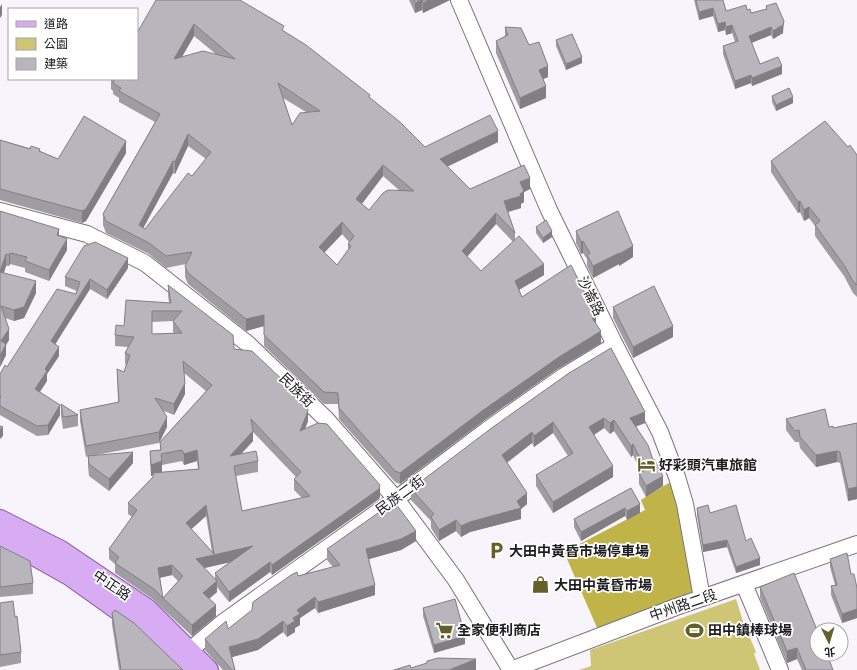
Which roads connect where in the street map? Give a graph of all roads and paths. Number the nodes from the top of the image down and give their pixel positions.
1 (459, 0) edge
2 (0, 210) edge
3 (614, 345) junction
4 (396, 499) junction
5 (0, 520) edge
6 (0, 536) edge
7 (857, 544) edge
8 (744, 584) junction
9 (702, 598) junction
10 (190, 650) junction
11 (188, 670) edge
12 (208, 670) edge
13 (511, 670) edge
14 (780, 670) edge

1 - 3 street, 沙崙路
2 - 4 street, 民族街
3 - 4 street, 民族二街
3 - 9 street, 沙崙路
4 - 10 street, 民族二街
4 - 13 street, 民族街
5 - 10 main road, 中正路
6 - 11 main road, 中正路
7 - 8 street, 中州路二段
8 - 9 street, 中州路二段
8 - 14 street
9 - 13 street, 中州路二段
10 - 12 main road, 中正路

